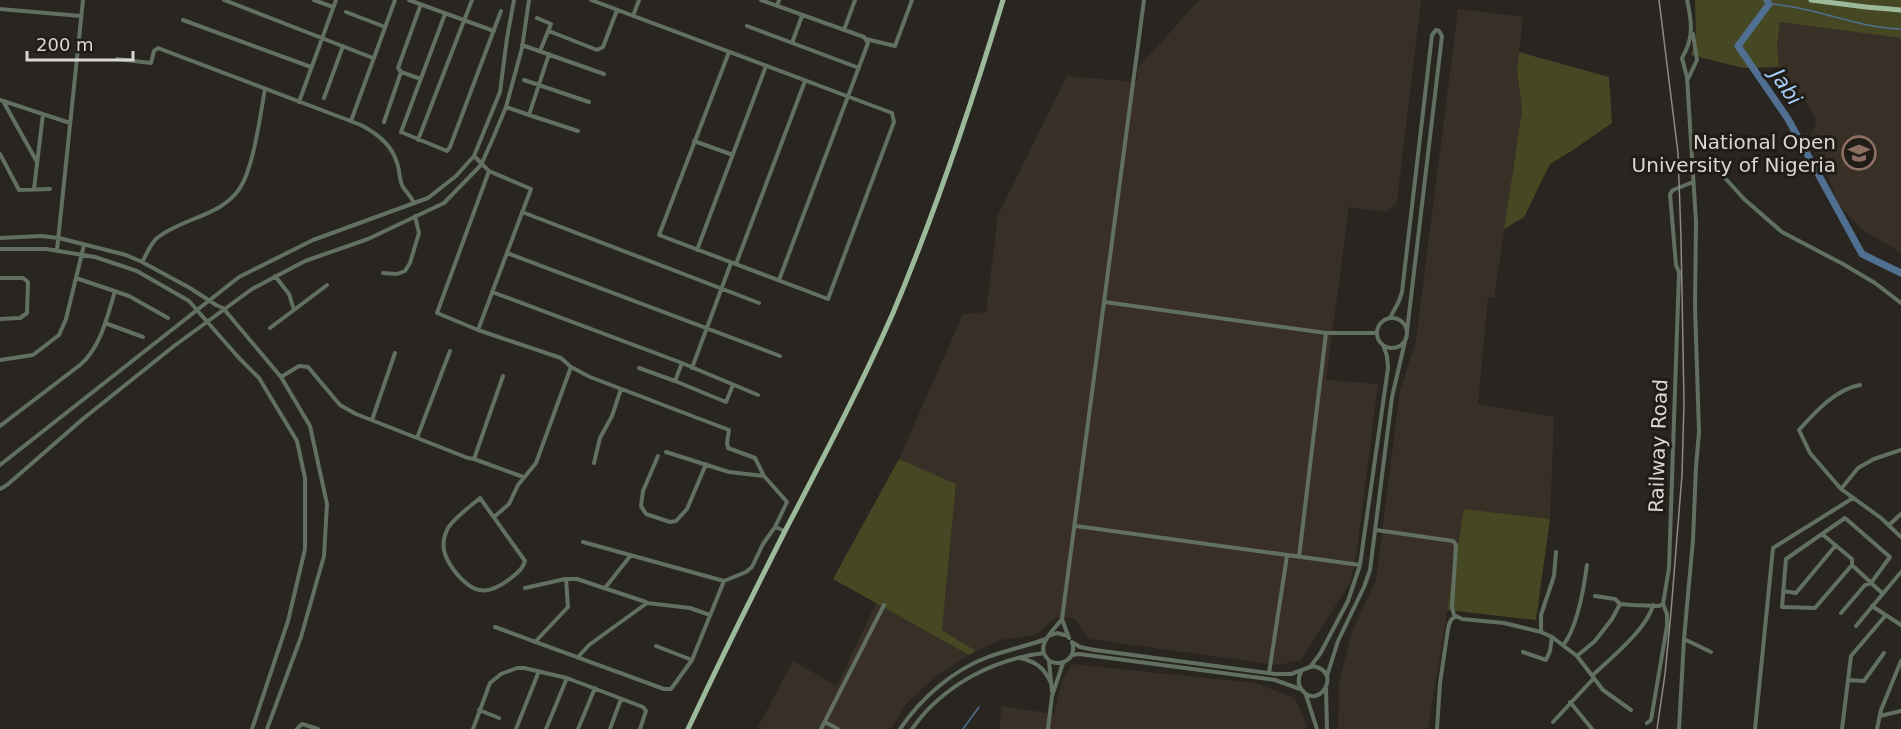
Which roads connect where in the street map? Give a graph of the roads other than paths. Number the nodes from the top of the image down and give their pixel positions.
1 (83, 0) edge
2 (224, 0) edge
3 (314, 0) edge
4 (336, 0) edge
5 (395, 0) edge
6 (409, 0) edge
7 (471, 0) edge
8 (514, 0) edge
9 (529, 0) edge
10 (591, 0) edge
11 (639, 0) edge
12 (761, 0) edge
13 (780, 0) edge
14 (855, 0) edge
15 (912, 0) edge
16 (1003, 0) edge
17 (1144, 0) edge
18 (1687, 0) edge
19 (1810, 0) edge
20 (1846, 3) edge
21 (421, 4) junction
22 (777, 6) junction
23 (333, 7) junction
24 (0, 9) edge
25 (617, 10) junction
26 (1901, 10) edge
27 (501, 11) dead end
28 (346, 12) dead end
29 (445, 14) junction
30 (81, 16) junction
31 (633, 16) junction
32 (802, 16) junction
33 (537, 18) dead end
34 (183, 20) dead end
35 (464, 20) junction
36 (747, 26) dead end
37 (385, 27) junction
38 (844, 30) junction
39 (494, 31) junction
40 (549, 31) junction
41 (1692, 31) junction
42 (322, 37) junction
43 (866, 39) junction
44 (792, 43) junction
45 (522, 45) junction
46 (343, 46) junction
47 (540, 51) junction
48 (729, 52) junction
49 (549, 54) junction
50 (373, 58) junction
51 (117, 59) dead end
52 (766, 66) junction
53 (311, 67) junction
54 (859, 68) junction
55 (401, 72) junction
56 (604, 74) dead end
57 (421, 79) junction
58 (524, 80) dead end
59 (805, 81) junction
60 (538, 85) junction
61 (1687, 87) junction
62 (265, 89) junction
63 (848, 97) junction
64 (324, 98) dead end
65 (2, 101) edge
66 (299, 102) junction
67 (589, 102) dead end
68 (506, 107) junction
69 (43, 114) junction
70 (529, 115) junction
71 (351, 121) junction
72 (384, 122) dead end
73 (70, 123) junction
74 (578, 132) dead end
75 (418, 140) junction
76 (694, 141) junction
77 (0, 154) edge
78 (733, 154) junction
79 (474, 156) junction
80 (1691, 161) junction
81 (37, 163) junction
82 (481, 165) junction
83 (489, 171) junction
84 (1693, 182) junction
85 (34, 189) junction
86 (50, 189) dead end
87 (414, 203) junction
88 (522, 212) junction
89 (415, 216) junction
90 (0, 238) edge
91 (59, 238) junction
92 (84, 244) junction
93 (0, 249) edge
94 (57, 250) junction
95 (698, 250) junction
96 (507, 253) junction
97 (82, 255) junction
98 (142, 262) junction
99 (734, 263) junction
100 (383, 273) dead end
101 (274, 276) junction
102 (76, 278) junction
103 (0, 279) edge
104 (779, 280) junction
105 (327, 285) dead end
106 (722, 288) junction
107 (115, 291) junction
108 (492, 292) junction
109 (208, 300) junction
110 (1105, 302) junction
111 (759, 303) dead end
112 (1901, 303) edge
113 (223, 308) junction
114 (196, 309) junction
115 (294, 310) junction
116 (168, 318) dead end
117 (1390, 318) junction
118 (0, 319) edge
119 (208, 320) junction
120 (105, 323) junction
121 (270, 328) dead end
122 (706, 328) junction
123 (478, 330) junction
124 (1407, 332) junction
125 (1326, 333) junction
126 (1377, 333) junction
127 (143, 337) dead end
128 (1406, 337) junction
129 (1383, 345) junction
130 (450, 351) dead end
131 (395, 353) dead end
132 (780, 356) dead end
133 (0, 360) edge
134 (682, 363) junction
135 (571, 367) junction
136 (639, 368) dead end
137 (692, 368) junction
138 (503, 376) dead end
139 (281, 377) junction
140 (675, 381) junction
141 (732, 385) junction
142 (1860, 385) dead end
143 (621, 389) junction
144 (758, 395) dead end
145 (372, 420) junction
146 (0, 426) edge
147 (417, 438) junction
148 (1901, 450) edge
149 (666, 452) dead end
150 (658, 456) dead end
151 (474, 459) junction
152 (594, 463) dead end
153 (706, 464) junction
154 (0, 465) edge
155 (764, 476) junction
156 (523, 477) junction
157 (0, 489) edge
158 (1841, 489) junction
159 (1853, 498) junction
160 (1901, 514) edge
161 (494, 518) junction
162 (1889, 525) junction
163 (1076, 526) junction
164 (775, 527) junction
165 (1376, 530) junction
166 (785, 531) junction
167 (1822, 534) junction
168 (1901, 537) edge
169 (583, 542) dead end
170 (1836, 546) junction
171 (1556, 552) dead end
172 (631, 555) junction
173 (1287, 555) junction
174 (1299, 557) junction
175 (1360, 565) junction
176 (1587, 565) dead end
177 (1852, 565) junction
178 (1901, 572) edge
179 (566, 579) junction
180 (724, 581) junction
181 (1871, 583) junction
182 (525, 588) dead end
183 (605, 588) junction
184 (1783, 591) junction
185 (1882, 593) junction
186 (1595, 597) dead end
187 (647, 603) junction
188 (884, 604) dead end
189 (1620, 604) junction
190 (1663, 604) junction
191 (1653, 605) junction
192 (1872, 606) junction
193 (1841, 613) dead end
194 (710, 615) junction
195 (1886, 615) junction
196 (1456, 616) junction
197 (1062, 619) junction
198 (1901, 625) edge
199 (1856, 626) dead end
200 (495, 627) dead end
201 (1541, 632) junction
202 (1552, 637) junction
203 (1047, 638) junction
204 (1684, 639) junction
205 (1071, 640) junction
206 (535, 642) junction
207 (1564, 644) junction
208 (656, 646) dead end
209 (1523, 652) dead end
210 (1711, 652) dead end
211 (1044, 653) junction
212 (1884, 653) dead end
213 (1072, 656) junction
214 (1577, 656) junction
215 (578, 657) junction
216 (1020, 658) junction
217 (692, 660) junction
218 (1049, 661) junction
219 (1901, 661) edge
220 (1064, 663) junction
221 (1310, 667) junction
222 (539, 671) junction
223 (1302, 672) junction
224 (1269, 673) junction
225 (1327, 676) junction
226 (1593, 676) junction
227 (567, 678) junction
228 (1848, 680) junction
229 (1051, 684) junction
230 (595, 688) junction
231 (1326, 688) junction
232 (1300, 689) junction
233 (1306, 694) junction
234 (1052, 696) junction
235 (621, 699) junction
236 (1570, 702) junction
237 (479, 710) junction
238 (1631, 710) dead end
239 (1901, 711) edge
240 (1880, 716) junction
241 (499, 718) dead end
242 (825, 722) junction
243 (1553, 722) dead end
244 (1647, 723) dead end
245 (252, 729) edge
246 (267, 729) edge
247 (297, 729) edge
248 (318, 729) edge
249 (473, 729) edge
250 (516, 729) edge
251 (546, 729) edge
252 (578, 729) edge
253 (610, 729) edge
254 (640, 729) edge
255 (688, 729) edge
256 (821, 729) edge
257 (838, 729) edge
258 (900, 729) edge
259 (912, 729) edge
260 (1048, 729) edge
261 (1317, 729) edge
262 (1328, 729) edge
263 (1437, 729) edge
264 (1592, 729) edge
265 (1679, 729) edge
266 (1755, 729) edge
267 (1842, 729) edge
268 (1878, 729) edge

1 - 30 street
2 - 42 street
3 - 23 street
4 - 23 street
5 - 37 street
6 - 21 street
7 - 35 street
8 - 79 street
9 - 45 street
10 - 25 street
11 - 31 street
12 - 22 street
13 - 22 street
14 - 38 street
15 - 43 street
16 - 166 main road
17 - 110 street
18 - 41 street, Railway Road
19 - 20 main road
20 - 26 main road
21 - 29 street
21 - 55 street
22 - 32 street
23 - 42 street
24 - 30 street
25 - 31 street
25 - 40 street
27 - 39 street
28 - 37 street
29 - 35 street
29 - 57 street
30 - 73 street
31 - 48 street
32 - 38 street
32 - 44 street
33 - 40 street
34 - 53 street
35 - 39 street
35 - 75 street
36 - 44 street
37 - 50 street
38 - 43 street
39 - 75 street
40 - 47 street
41 - 61 street
41 - 61 street, Railway Road
42 - 46 street
42 - 53 street
43 - 54 street
44 - 54 street
45 - 47 street
45 - 68 street
46 - 50 street
46 - 64 street
47 - 49 street
48 - 52 street
48 - 76 street
49 - 56 street
49 - 60 street
50 - 71 street
51 - 62 street
52 - 59 street
52 - 78 street
53 - 66 street
54 - 63 street
55 - 57 street
55 - 72 street
57 - 75 street
58 - 60 street
59 - 63 street
59 - 99 street
60 - 67 street
60 - 70 street
61 - 80 street, Railway Road
62 - 66 street
62 - 98 street
63 - 104 street
63 - 104 street
65 - 69 street
65 - 81 street
66 - 71 street
68 - 70 street
68 - 82 street
69 - 73 street
69 - 81 street
70 - 74 street
71 - 87 street
73 - 91 street
76 - 78 street
76 - 95 street
77 - 85 street
78 - 95 street
79 - 82 street
79 - 87 street
80 - 84 street, Railway Road
80 - 112 street
81 - 85 street
82 - 83 street
82 - 89 street
83 - 88 street
83 - 123 street
84 - 190 street, Railway Road
84 - 204 street, Railway Road
85 - 86 street
87 - 109 street
88 - 96 street
88 - 106 street
89 - 100 street
89 - 101 street
90 - 91 street
91 - 92 street
91 - 94 street
92 - 97 street
92 - 98 street
93 - 94 street
94 - 97 street
95 - 99 street
96 - 108 street
96 - 122 street
97 - 102 street
97 - 114 street
98 - 109 street
99 - 104 street
99 - 106 street
101 - 113 street
101 - 115 street
102 - 107 street
102 - 133 street
103 - 118 street
105 - 115 street
106 - 111 street
106 - 122 street
107 - 116 street
107 - 120 street
108 - 123 street
108 - 134 street
109 - 113 street
109 - 114 street
110 - 125 street
110 - 163 street
113 - 119 street
113 - 139 street
114 - 119 street
114 - 154 street
115 - 121 street
117 - 124 street
117 - 124 street
117 - 126 street
119 - 157 street
119 - 245 street
120 - 127 street
120 - 146 street
122 - 132 street
122 - 137 street
123 - 135 street
124 - 128 street
125 - 126 street
125 - 174 street
126 - 129 street
128 - 129 street
128 - 165 street
129 - 175 street
130 - 147 street
131 - 145 street
134 - 137 street
134 - 140 street
135 - 143 street
135 - 156 street
136 - 140 street
137 - 141 street
138 - 151 street
139 - 145 street
139 - 246 street
140 - 141 street
141 - 144 street
142 - 158 street
143 - 152 street
143 - 155 street
145 - 147 street
147 - 151 street
148 - 158 street
149 - 153 street
150 - 153 street
151 - 156 street
153 - 155 street
155 - 164 street
156 - 161 street
158 - 159 street
159 - 162 street
159 - 266 street
160 - 162 street
161 - 161 street
162 - 168 street
163 - 173 street
163 - 197 street
164 - 166 street
164 - 180 street
165 - 196 street
165 - 225 street
166 - 255 main road
167 - 170 street
167 - 181 street
167 - 184 street
169 - 172 street
170 - 177 street
170 - 184 street
171 - 201 street
172 - 180 street
172 - 183 street
173 - 174 street
173 - 224 street
174 - 175 street
175 - 221 street
176 - 207 street
177 - 181 street
177 - 184 street
178 - 185 street
179 - 182 street
179 - 183 street
179 - 206 street
180 - 194 street
181 - 185 street
181 - 193 street
183 - 187 street
185 - 192 street
186 - 189 street
187 - 194 street
187 - 215 street
188 - 242 street
189 - 191 street
189 - 214 street
190 - 191 street
190 - 244 street, Railway Road
191 - 226 street
192 - 195 street
192 - 199 street
194 - 217 street
195 - 198 street
195 - 228 street
196 - 201 street
196 - 263 street
197 - 203 street
197 - 205 street
200 - 206 street
201 - 202 street
202 - 207 street
202 - 209 street
203 - 205 street
203 - 211 street
203 - 258 street
204 - 210 street
204 - 265 street, Railway Road
205 - 213 street
205 - 224 street
206 - 215 street
207 - 214 street
208 - 217 street
211 - 216 street
211 - 218 street
212 - 228 street
213 - 220 street
213 - 232 street
214 - 226 street
215 - 217 street
216 - 229 street
216 - 259 street
218 - 220 street
218 - 229 street
219 - 240 street
220 - 234 street
221 - 223 street
221 - 225 street
222 - 227 street
222 - 237 street
222 - 250 street
223 - 224 street
223 - 232 street
225 - 231 street
226 - 236 street
226 - 238 street
227 - 230 street
227 - 251 street
228 - 267 street
229 - 234 street
230 - 235 street
230 - 252 street
231 - 233 street
231 - 262 street
232 - 233 street
233 - 261 street
234 - 260 street
235 - 253 street
235 - 254 street
236 - 243 street
236 - 264 street
237 - 241 street
237 - 249 street
239 - 240 street
240 - 268 street
242 - 256 street
242 - 257 street
247 - 248 street

